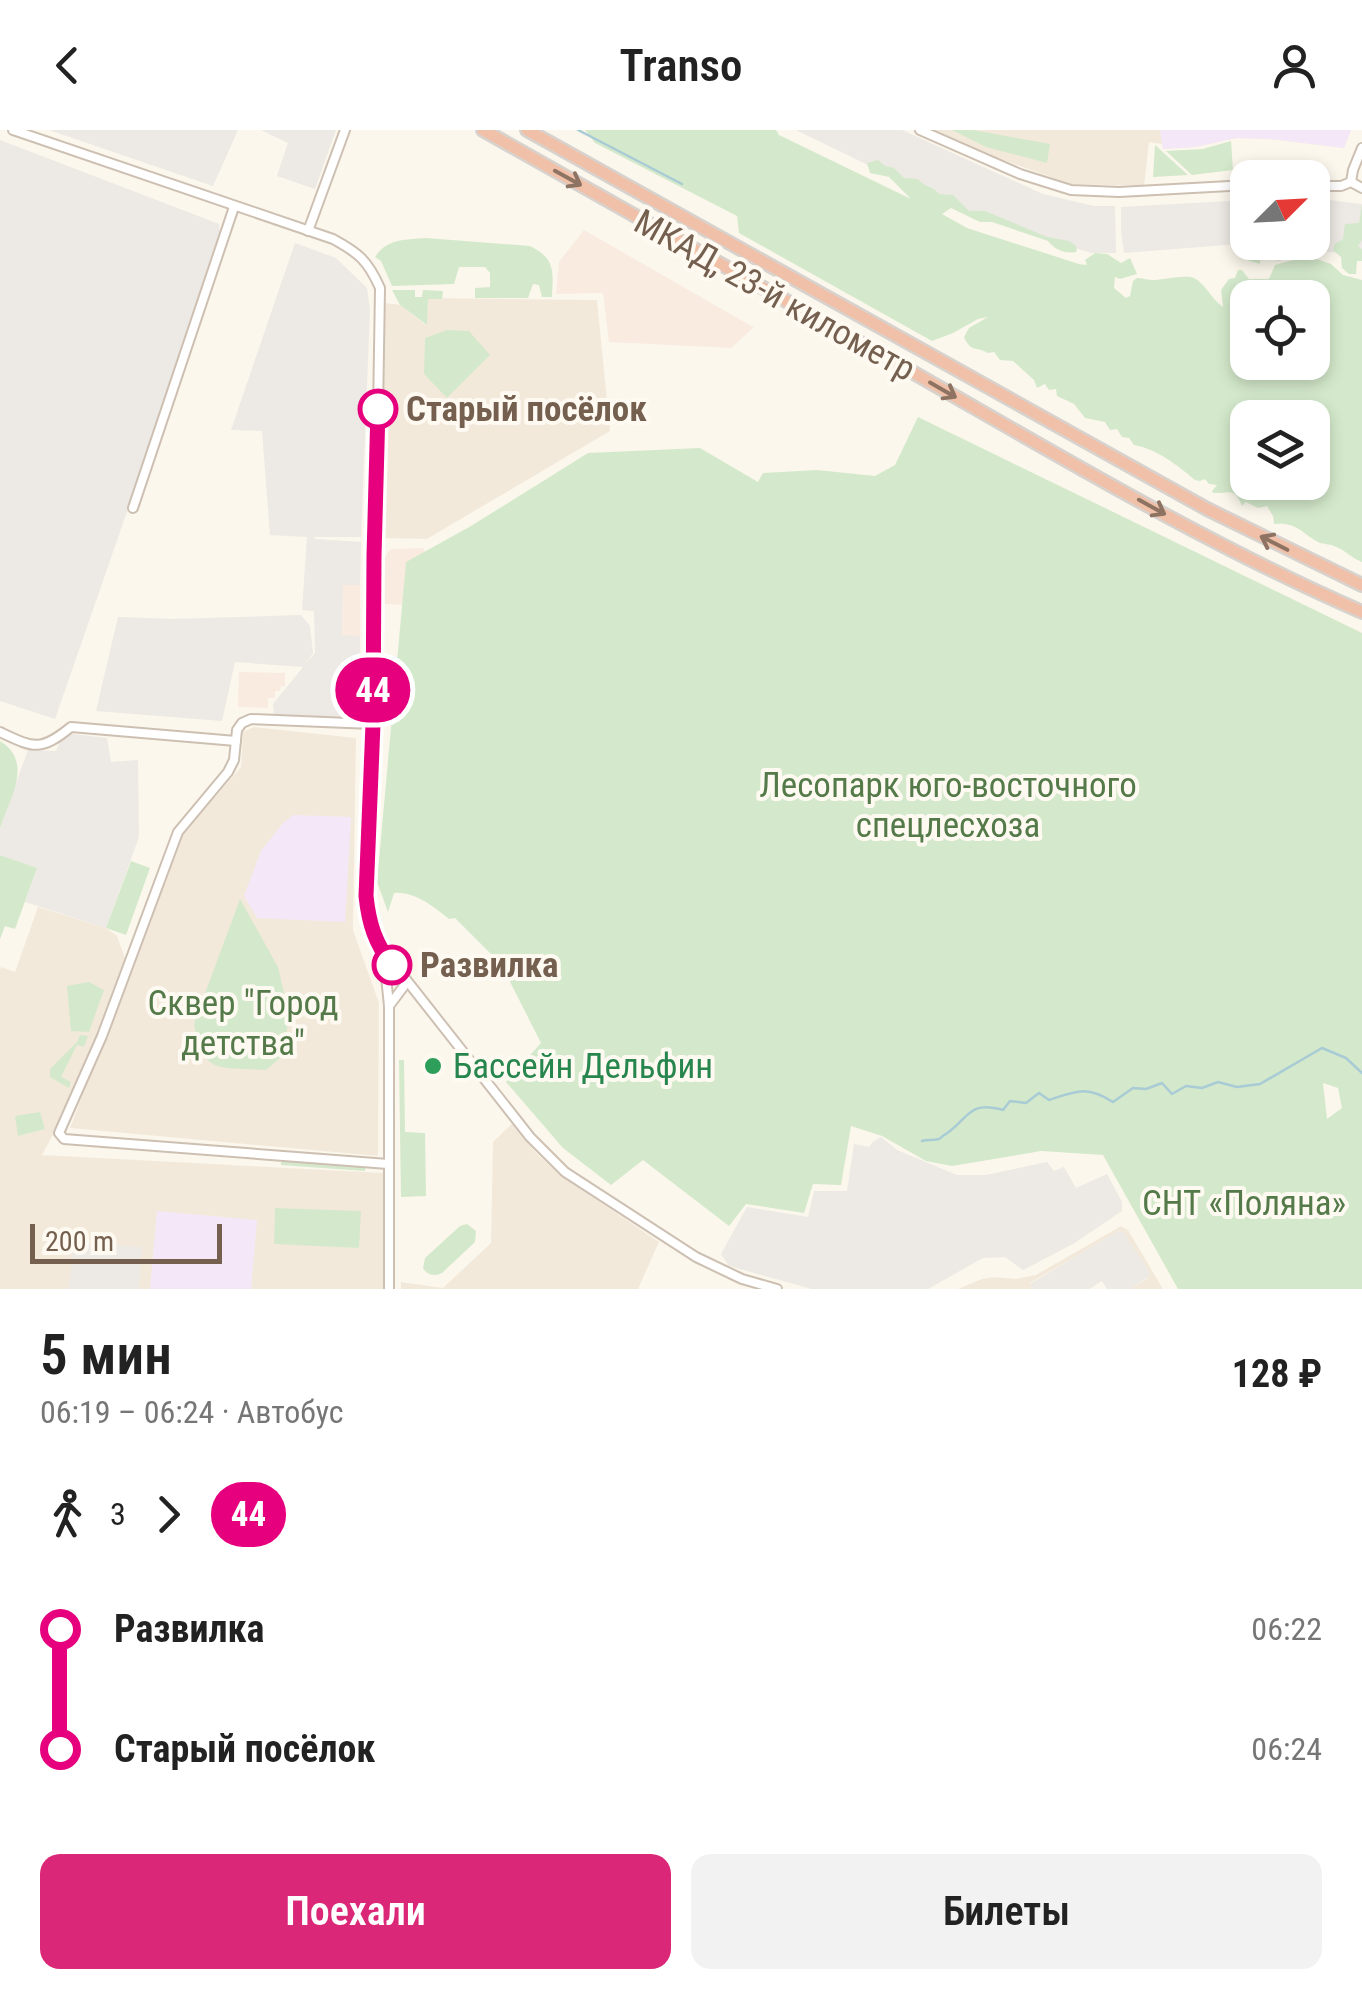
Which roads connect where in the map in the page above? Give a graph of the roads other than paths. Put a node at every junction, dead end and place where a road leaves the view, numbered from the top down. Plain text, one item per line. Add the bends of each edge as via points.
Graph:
1 (12, 130) edge
2 (345, 130) edge
3 (484, 130) edge
4 (527, 130) edge
5 (920, 130) edge
6 (1362, 148) edge
7 (1351, 182) junction
8 (1230, 186) edge
9 (1330, 186) edge
10 (1362, 188) edge
11 (234, 207) junction
12 (308, 231) junction
13 (134, 508) dead end
14 (1362, 585) edge
15 (1362, 612) edge
16 (373, 724) junction
17 (0, 732) edge
18 (236, 741) junction
19 (383, 953) junction
20 (407, 982) junction
21 (389, 1006) junction
22 (388, 1164) junction
23 (390, 1289) edge
24 (777, 1289) edge

1 - 11 street
2 - 12 street
3 -> 15 highway, МКАД, 23-й километр via 1066,460
14 -> 4 highway, МКАД, 23-й километр via 1078,438
5 - 8 street via 1071,190
6 - 7 street
7 - 9 street
7 - 10 street
11 - 12 street
11 - 13 street
12 - 16 street via 356,251 380,288
16 - 18 street via 251,719 237,730
16 - 19 street via 366,896 368,921
17 - 18 street via 30,747 71,728
18 - 22 street via 228,772 178,832 59,1133 64,1139
19 - 20 street
19 - 21 street
20 - 21 street
20 - 24 street via 564,1172 696,1257
21 - 22 street
22 - 23 street

